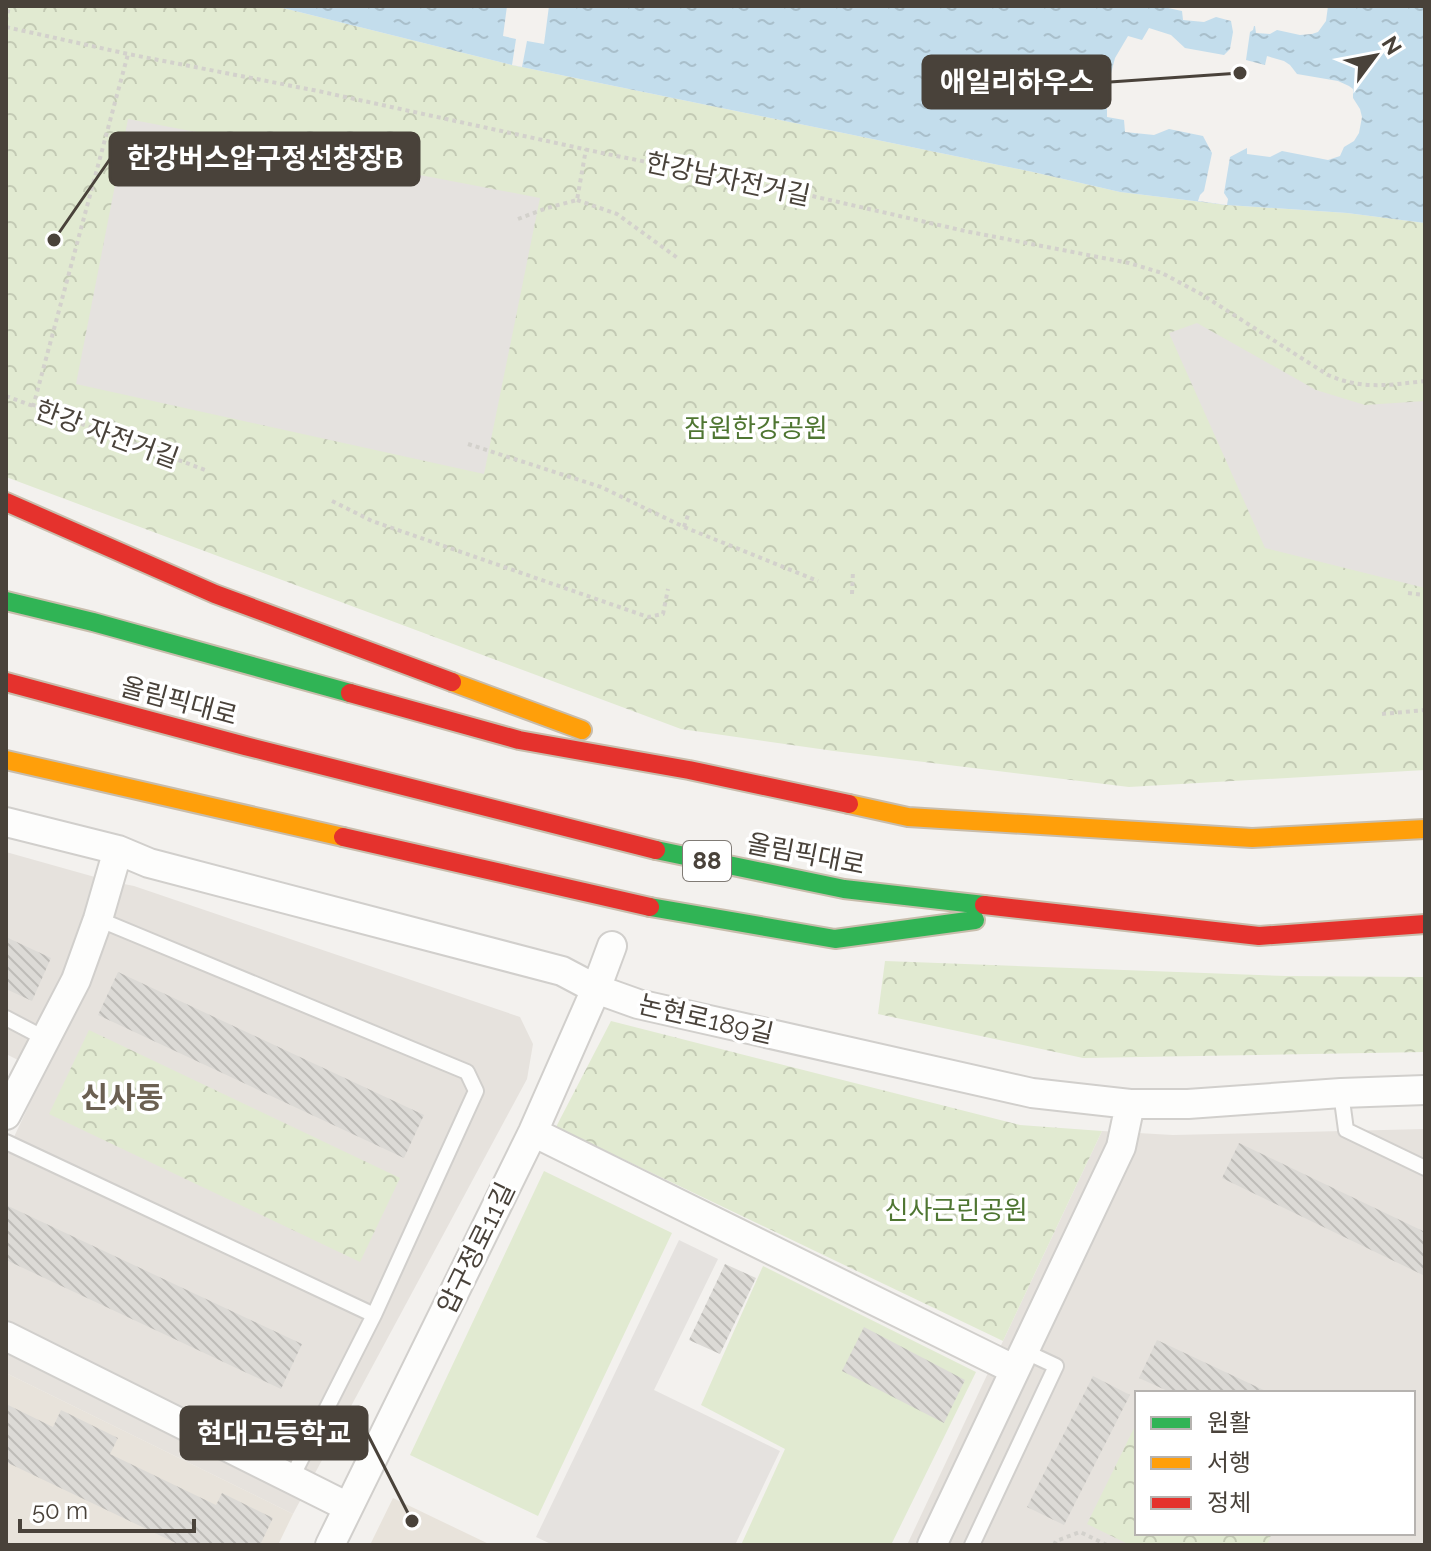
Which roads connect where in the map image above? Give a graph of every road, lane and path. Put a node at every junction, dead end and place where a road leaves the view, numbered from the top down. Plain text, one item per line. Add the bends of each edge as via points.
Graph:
1 (9, 6) edge
2 (6, 21) edge
3 (6, 27) edge
4 (128, 54) junction
5 (586, 149) junction
6 (577, 200) junction
7 (518, 219) dead end
8 (679, 259) dead end
9 (1425, 381) edge
10 (6, 396) edge
11 (33, 407) junction
12 (468, 444) dead end
13 (208, 471) dead end
14 (332, 501) dead end
15 (6, 502) edge
16 (688, 515) dead end
17 (684, 527) junction
18 (853, 571) dead end
19 (818, 581) dead end
20 (668, 589) dead end
21 (45, 590) dead end
22 (1408, 593) dead end
23 (852, 594) dead end
24 (1425, 595) edge
25 (6, 601) edge
26 (93, 622) junction
27 (6, 682) edge
28 (1425, 710) edge
29 (1382, 714) dead end
30 (6, 760) edge
31 (689, 770) junction
32 (6, 822) edge
33 (1425, 829) edge
34 (118, 850) junction
35 (1042, 910) junction
36 (98, 919) junction
37 (1425, 924) edge
38 (612, 946) dead end
39 (596, 989) junction
40 (6, 1018) edge
41 (46, 1039) junction
42 (1425, 1090) edge
43 (1341, 1093) junction
44 (1130, 1104) junction
45 (6, 1115) edge
46 (533, 1132) junction
47 (6, 1142) edge
48 (1425, 1168) edge
49 (374, 1315) junction
50 (6, 1336) edge
51 (1020, 1360) junction
52 (291, 1479) junction
53 (348, 1507) junction
54 (934, 1544) edge
55 (330, 1545) edge
56 (972, 1545) edge
57 (1054, 1545) edge
58 (1107, 1545) edge

1 - 2 path
3 - 4 path, 한강남자전거길
4 - 5 path, 한강남자전거길
4 - 11 path
5 - 6 path
5 - 9 path, 한강남자전거길 via 1138,265 1201,294 1342,381 1372,386
6 - 7 path
6 - 8 path via 617,214
10 - 11 path, 한강 자전거길
11 - 13 path, 한강 자전거길
12 - 17 path via 601,487
14 - 20 path via 372,521 648,617 663,614
15 - 31 highway via 215,594
16 - 17 path
17 - 19 path
18 - 23 path
21 - 26 highway
22 - 24 path
25 - 26 highway, 올림픽대로
26 - 31 highway, 올림픽대로 via 519,740
27 - 35 highway, 올림픽대로 / 88 via 670,854 844,889
28 - 29 path
30 - 35 highway via 665,910 835,939
31 - 33 highway, 올림픽대로 via 908,817 1252,838
32 - 34 street, 논현로189길
34 - 36 street
34 - 39 street, 논현로189길 via 149,863 562,971
35 - 37 highway, 올림픽대로 / 88 via 1259,936
36 - 41 street via 76,980
36 - 49 lane via 467,1072 476,1091
38 - 39 street, 압구정로11길
39 - 44 street, 논현로189길 via 638,1004 1032,1093
39 - 46 street, 압구정로11길
40 - 41 lane
41 - 45 street
42 - 43 street, 논현로189길
43 - 44 street, 논현로189길
43 - 48 lane via 1346,1130
44 - 51 street via 1121,1147
46 - 51 street
46 - 53 street, 압구정로11길
47 - 49 lane
49 - 52 lane
50 - 52 street
51 - 54 street
51 - 56 lane via 1056,1366
52 - 53 street
53 - 55 street, 압구정로11길
57 - 58 path via 1080,1532

